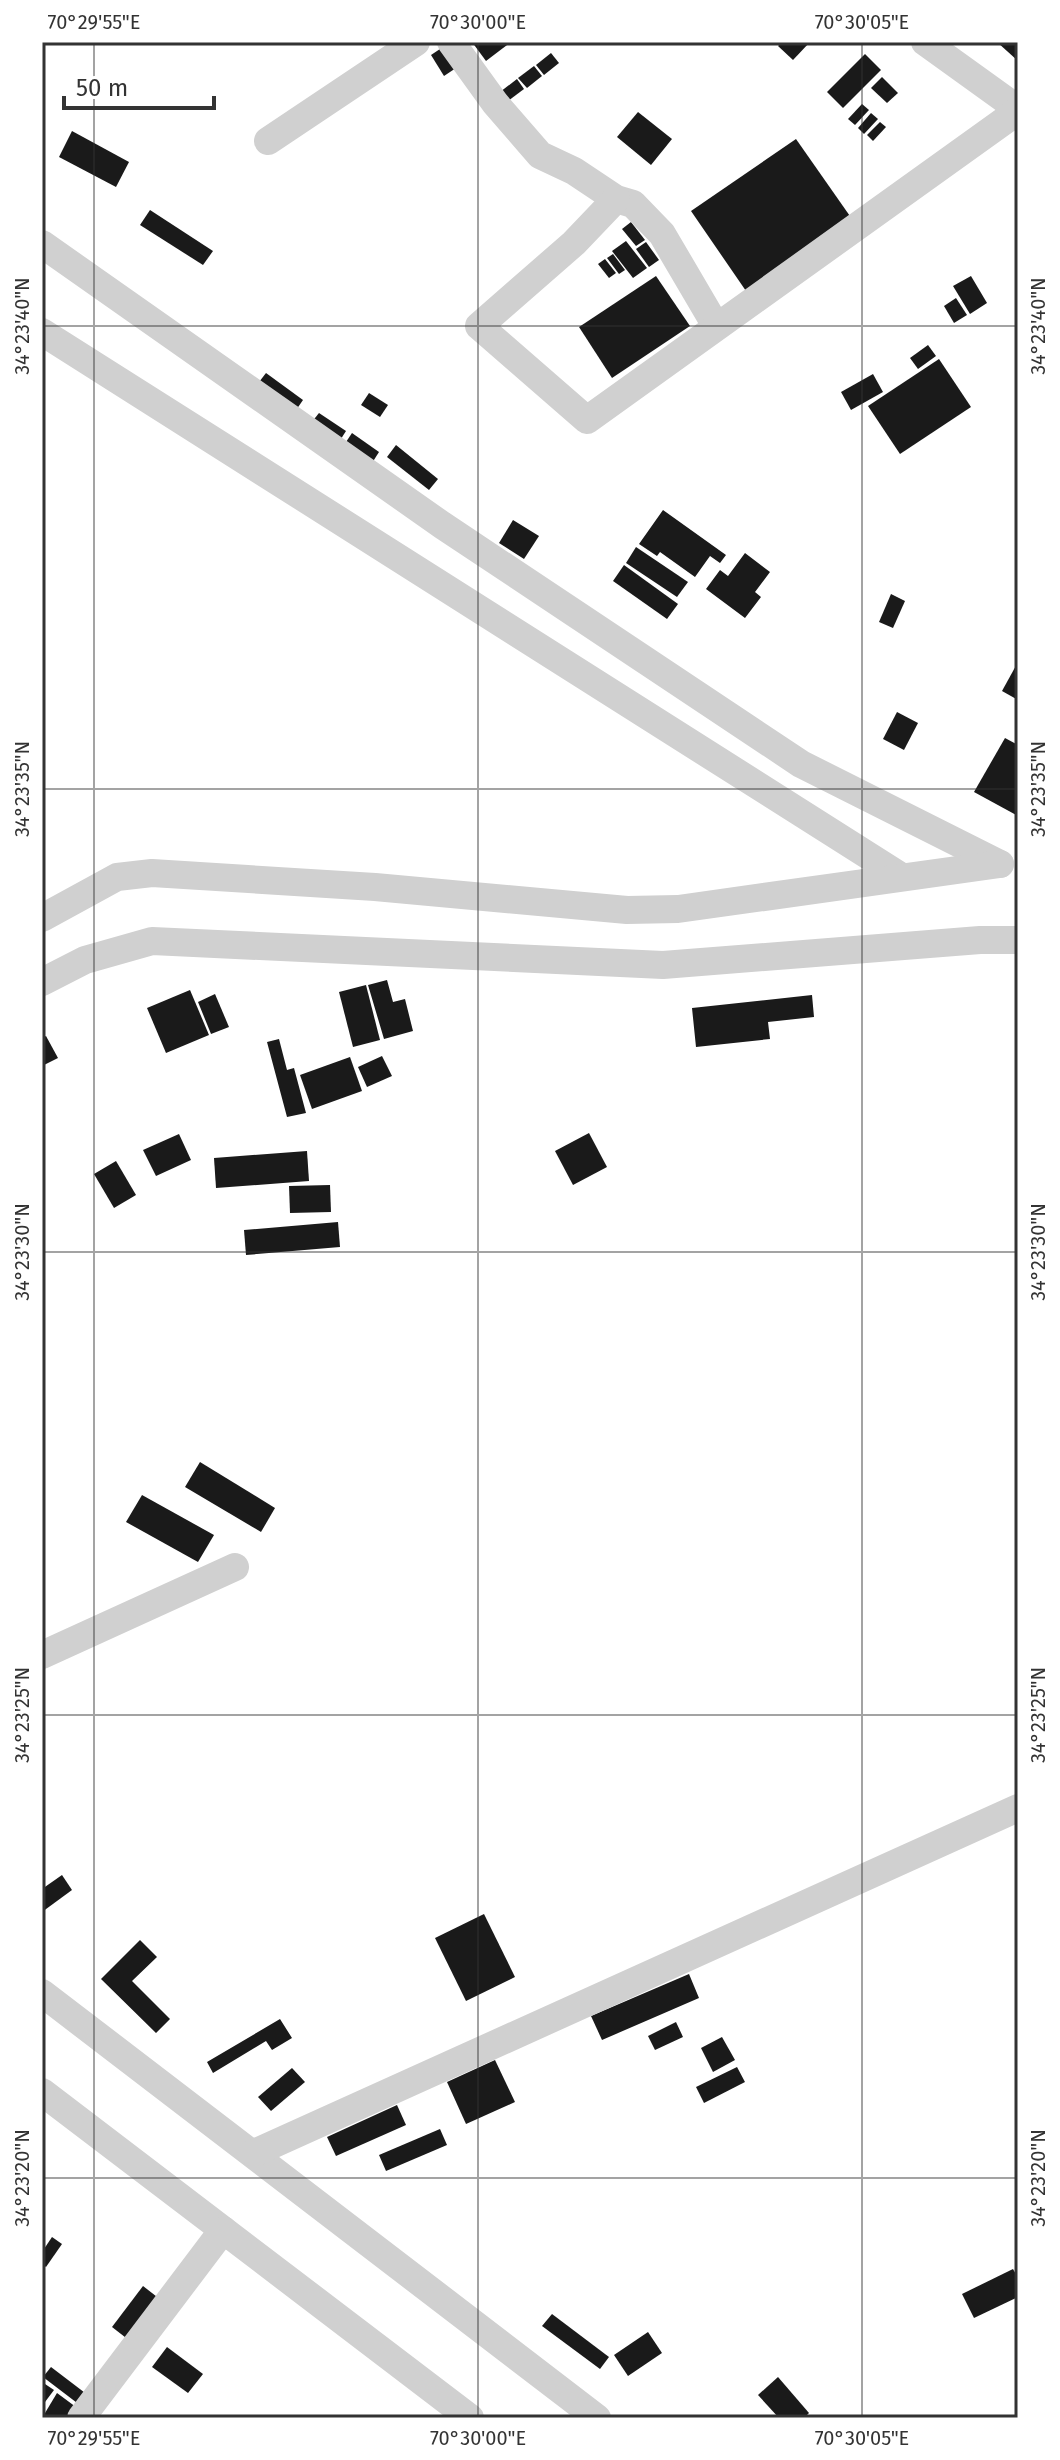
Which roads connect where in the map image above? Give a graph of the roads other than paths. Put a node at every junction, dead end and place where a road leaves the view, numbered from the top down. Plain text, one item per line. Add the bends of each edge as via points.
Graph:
1 (416, 42) edge
2 (451, 42) edge
3 (925, 42) edge
4 (1018, 110) edge
5 (268, 141) dead end
6 (616, 199) junction
7 (42, 244) edge
8 (716, 326) junction
9 (42, 332) edge
10 (902, 877) junction
11 (42, 918) edge
12 (1018, 940) edge
13 (42, 982) edge
14 (235, 1567) dead end
15 (42, 1655) edge
16 (1018, 1808) edge
17 (42, 1993) edge
18 (42, 2092) edge
19 (254, 2153) junction
20 (223, 2230) junction
21 (81, 2418) edge
22 (470, 2418) edge
23 (597, 2418) edge

1 - 5 street
2 - 6 street via 540,155
3 - 4 street
4 - 8 street
6 - 8 street via 633,204 662,234
6 - 8 street via 479,326 587,420
7 - 10 street via 442,525 801,764 1000,864
9 - 10 street
10 - 11 street via 678,909 627,910 152,873 117,877
12 - 13 street via 663,965 152,941 85,960
14 - 15 street
16 - 19 street
17 - 19 street
18 - 20 street
19 - 23 street
20 - 21 street
20 - 22 street

